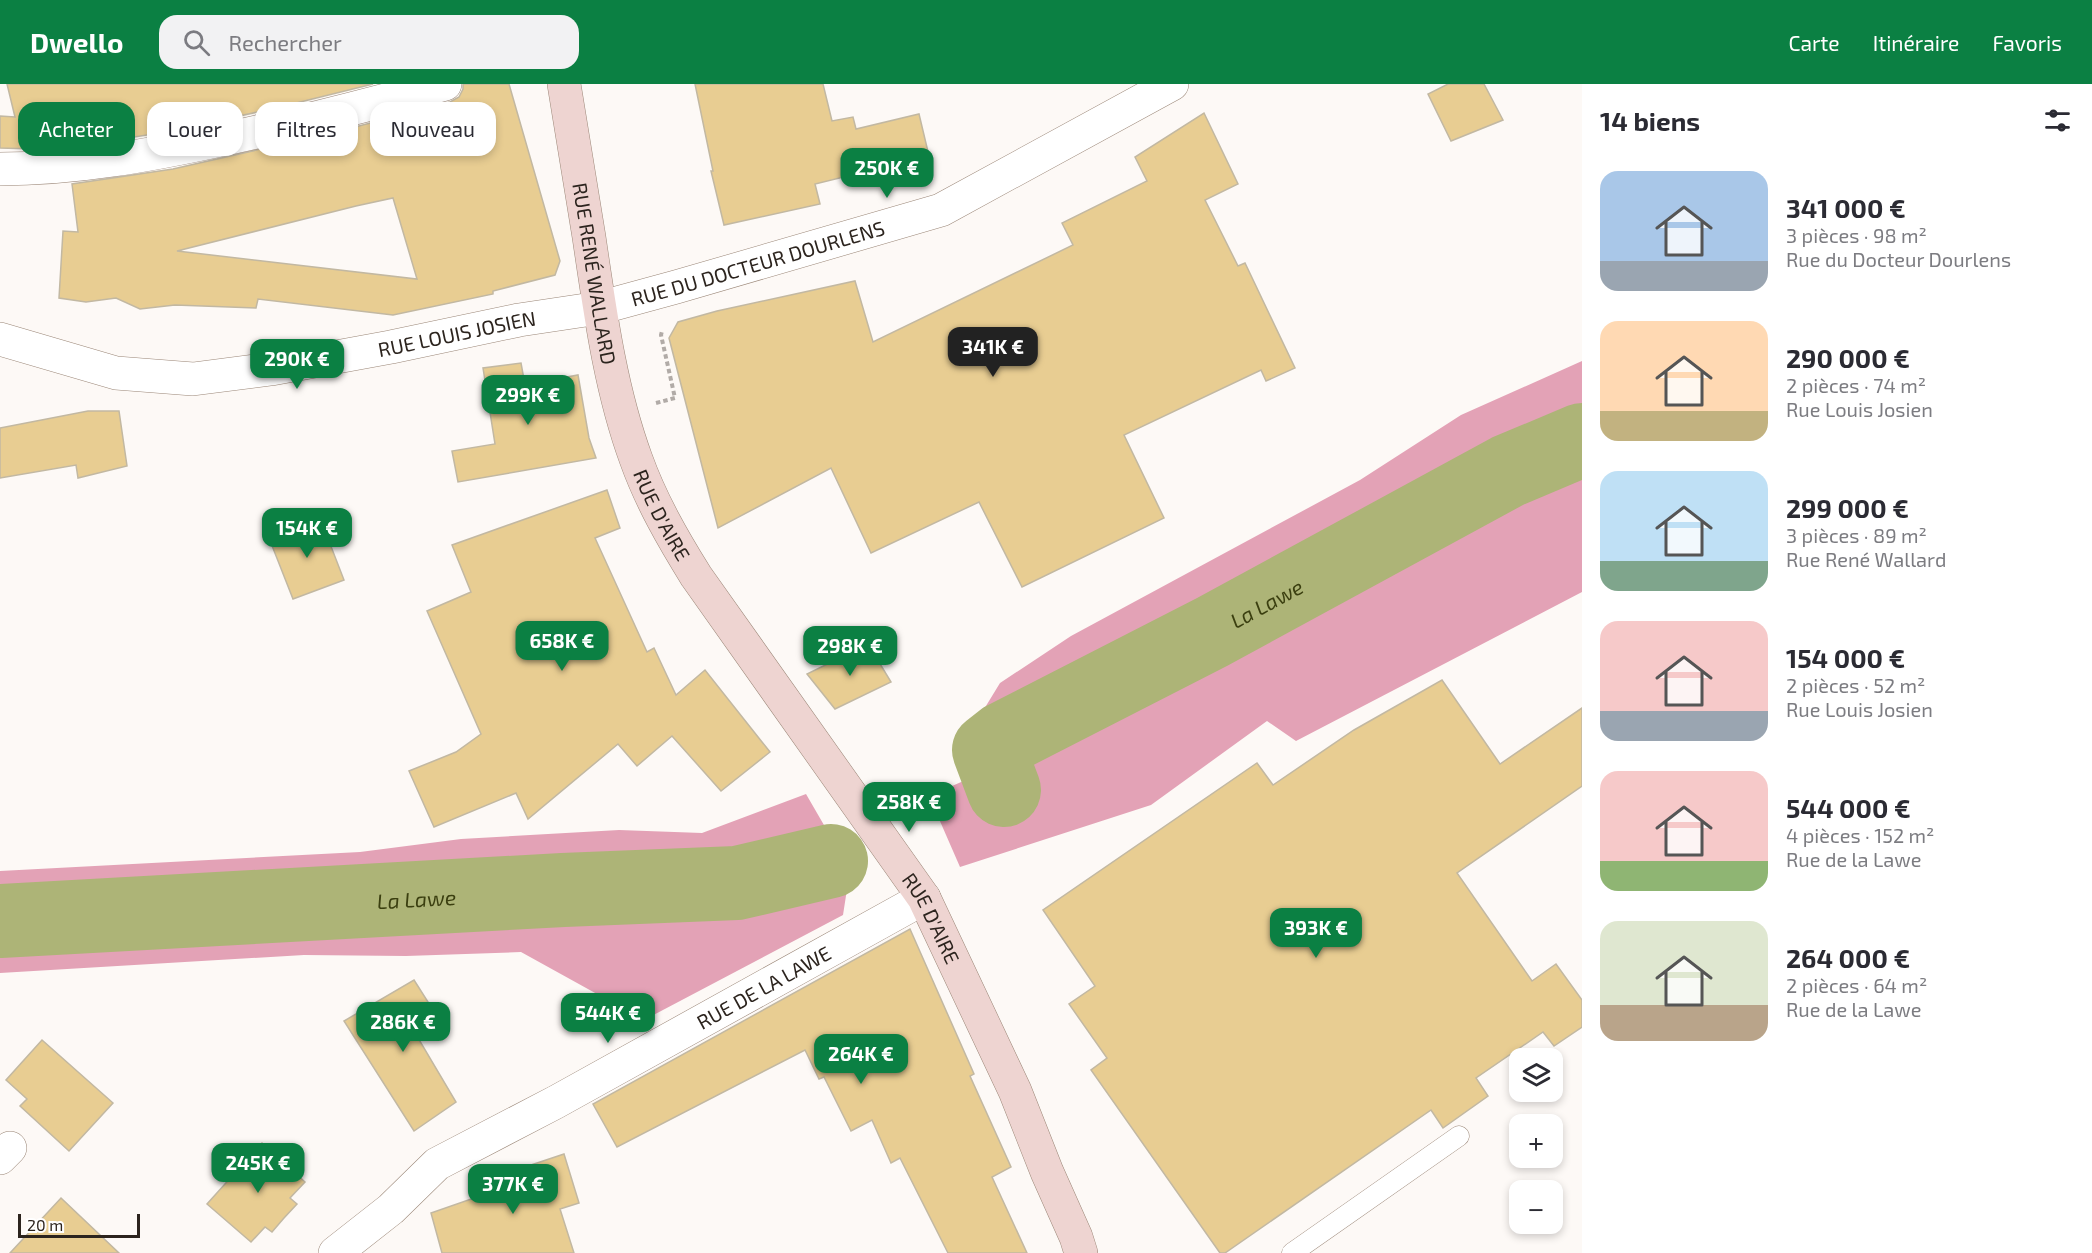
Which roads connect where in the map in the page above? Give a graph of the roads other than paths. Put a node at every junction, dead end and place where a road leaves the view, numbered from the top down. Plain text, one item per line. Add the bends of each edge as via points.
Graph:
1 (445, 84) edge
2 (564, 84) edge
3 (1172, 84) edge
4 (0, 169) edge
5 (599, 308) junction
6 (0, 339) edge
7 (636, 460) joint
8 (924, 898) junction
9 (1459, 1136) dead end
10 (335, 1253) edge
11 (1081, 1253) edge
12 (1292, 1253) edge

1 - 4 street via 326,117 151,155 43,169
2 - 5 main road, RUE RENÉ WALLARD
3 - 5 street, RUE DU DOCTEUR DOURLENS via 941,210
5 - 6 street, RUE LOUIS JOSIEN via 271,369 193,379 116,373
5 - 7 main road, RUE RENÉ WALLARD
7 - 8 main road, RUE D'AIRE via 664,524 696,576
8 - 10 street, RUE DE LA LAWE via 437,1164 391,1209
8 - 11 main road, RUE D'AIRE via 1015,1091
9 - 12 lane

